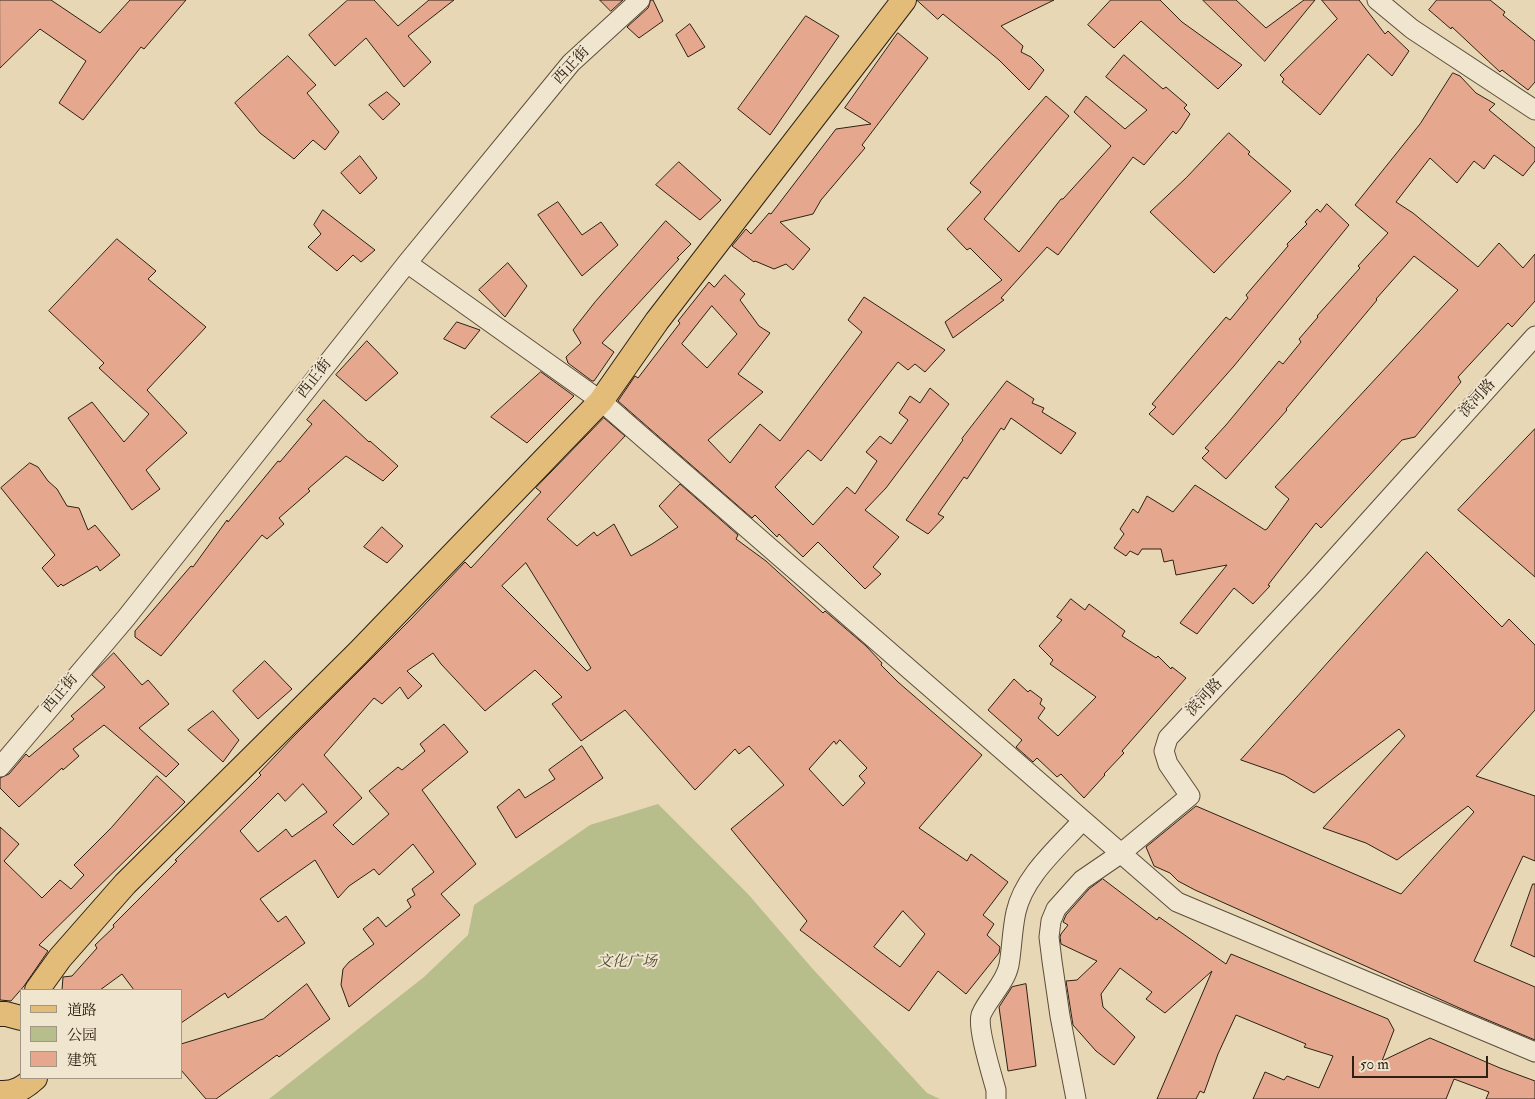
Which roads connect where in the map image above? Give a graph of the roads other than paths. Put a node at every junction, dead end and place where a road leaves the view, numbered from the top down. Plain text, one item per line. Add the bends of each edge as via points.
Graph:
1 (640, 0) edge
2 (904, 0) edge
3 (1378, 0) edge
4 (1535, 110) edge
5 (407, 263) junction
6 (1535, 336) edge
7 (601, 401) junction
8 (0, 766) edge
9 (1082, 821) junction
10 (1120, 854) junction
11 (38, 989) edge
12 (1535, 1052) edge
13 (34, 1079) edge
14 (39, 1079) edge
15 (0, 1093) edge
16 (37, 1099) edge
17 (996, 1099) edge
18 (1076, 1099) edge

1 - 5 street, 西正街 via 572,63
2 - 7 main road via 657,321
3 - 4 street via 1412,29
5 - 7 street
5 - 8 street, 西正街 via 126,618
6 - 10 street, 滨河路 via 1313,583 1168,738 1164,750 1168,764 1190,796
7 - 9 street
7 - 11 main road via 358,653 125,884 60,958
9 - 10 street
9 - 17 street via 1023,890 1016,911 1009,965 981,1016
10 - 12 street via 1176,902
10 - 18 street, 滨河路 via 1082,880 1056,909 1051,921 1052,961
13 - 15 main road via 16,1092
14 - 16 main road

